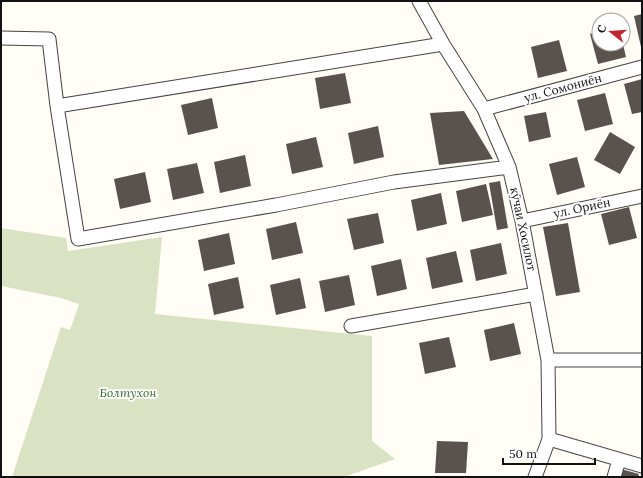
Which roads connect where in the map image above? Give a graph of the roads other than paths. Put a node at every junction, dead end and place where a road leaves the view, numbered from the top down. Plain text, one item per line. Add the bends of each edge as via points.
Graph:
1 (419, 1) edge
2 (1, 38) edge
3 (443, 44) junction
4 (642, 67) edge
5 (57, 106) junction
6 (484, 109) junction
7 (510, 167) junction
8 (642, 196) edge
9 (522, 221) junction
10 (536, 294) junction
11 (351, 326) dead end
12 (548, 360) junction
13 (642, 360) edge
14 (549, 439) junction
15 (619, 460) junction
16 (642, 466) edge
17 (535, 477) edge
18 (614, 477) edge

1 - 3 street, кӯчаи Хосилот
2 - 5 street via 49,39
3 - 5 street
3 - 6 street, кӯчаи Хосилот
4 - 6 street, ул. Сомониён
5 - 7 street via 78,239 394,182
6 - 7 street, кӯчаи Хосилот
7 - 9 street, кӯчаи Хосилот
8 - 9 street, ул. Ориён
9 - 10 street, кӯчаи Хосилот
10 - 11 street
10 - 12 street, кӯчаи Хосилот
12 - 13 street
12 - 14 street, кӯчаи Хосилот
14 - 15 street
14 - 17 street, кӯчаи Хосилот
15 - 16 street
15 - 18 street

